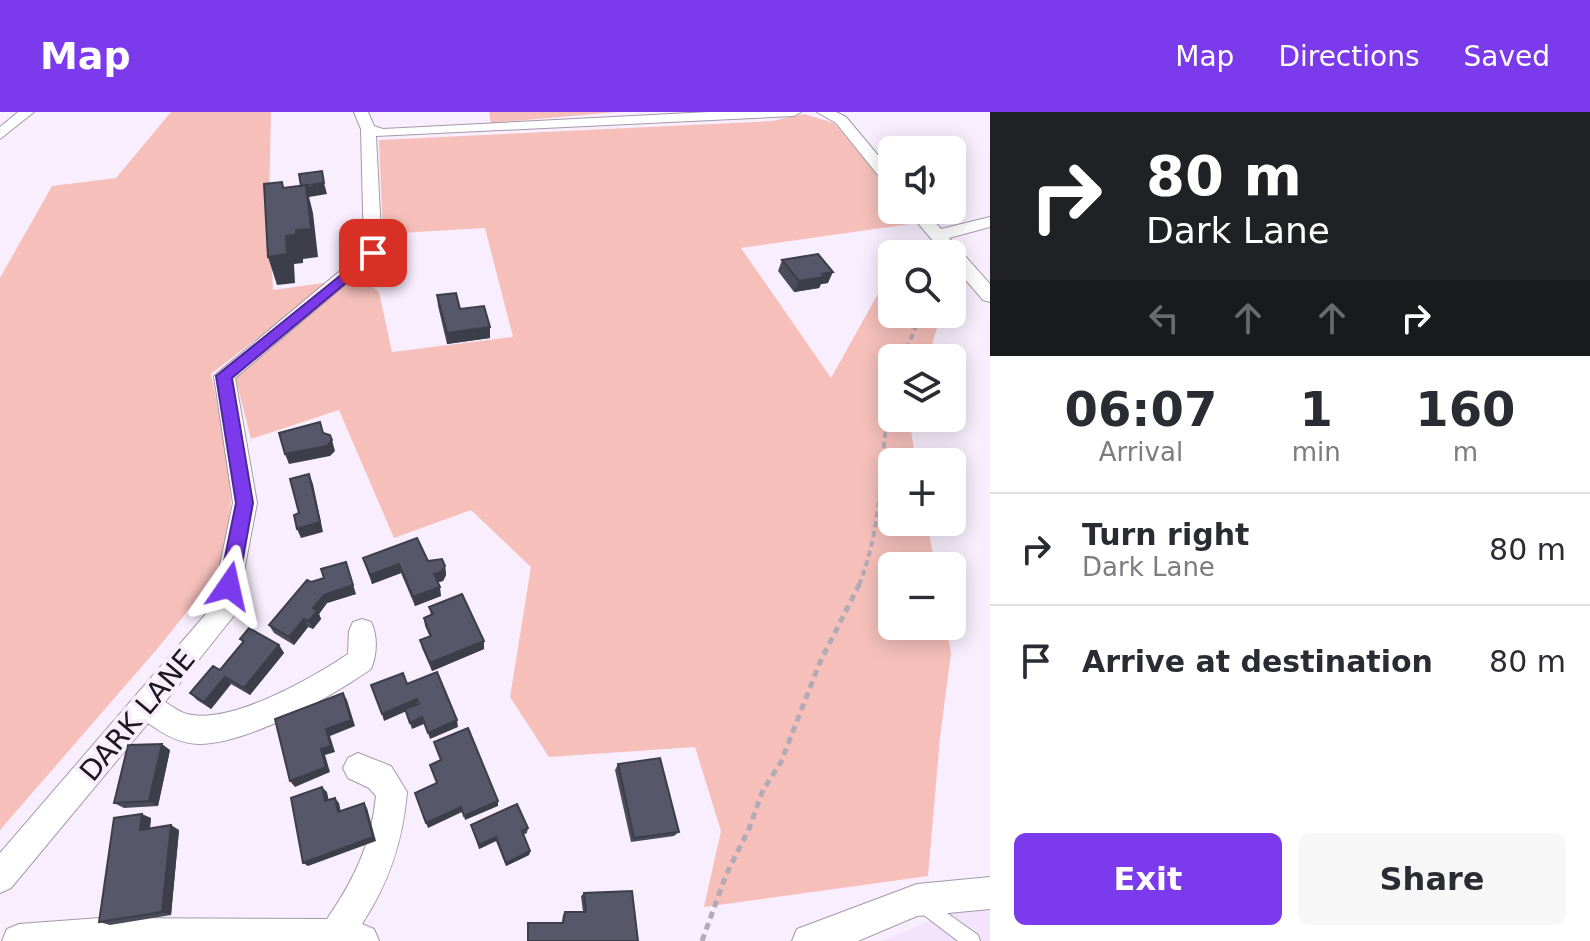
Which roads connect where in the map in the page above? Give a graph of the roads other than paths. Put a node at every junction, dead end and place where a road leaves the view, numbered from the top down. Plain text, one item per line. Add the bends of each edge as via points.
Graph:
1 (27, 112) edge
2 (794, 112) edge
3 (824, 112) edge
4 (365, 120) edge
5 (0, 135) edge
6 (878, 165) edge
7 (990, 222) edge
8 (926, 224) edge
9 (936, 236) junction
10 (990, 296) edge
11 (362, 631) dead end
12 (145, 705) junction
13 (358, 768) dead end
14 (0, 877) edge
15 (990, 893) edge
16 (917, 900) junction
17 (348, 938) edge
18 (19, 941) edge
19 (809, 941) edge
20 (972, 941) edge

1 - 5 street
2 - 4 street via 383,133
3 - 6 street via 841,120
4 - 12 street, DARK LANE via 373,253 224,376 245,503 223,613
7 - 9 street
8 - 9 street
9 - 10 street
11 - 12 street via 361,660 339,677 223,729 185,729
12 - 14 street, DARK LANE
13 - 17 street via 380,777 392,792 389,832
15 - 16 street
16 - 19 street
16 - 20 lane
17 - 18 street via 100,935

